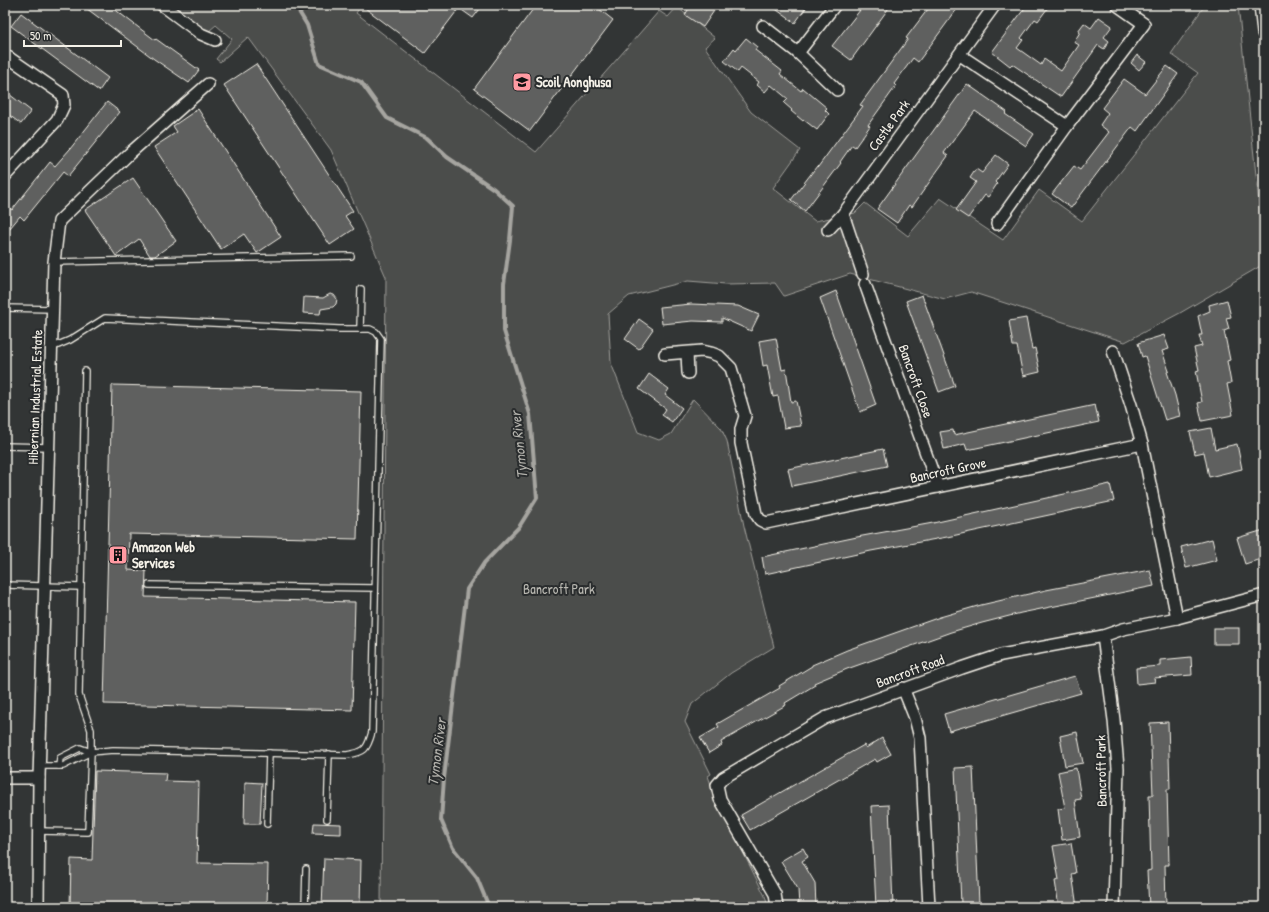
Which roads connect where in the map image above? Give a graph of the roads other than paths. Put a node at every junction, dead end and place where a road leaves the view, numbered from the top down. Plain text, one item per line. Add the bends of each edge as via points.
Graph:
1 (162, 5) edge
2 (836, 5) edge
3 (995, 5) edge
4 (1117, 5) edge
5 (1261, 5) edge
6 (763, 26) dead end
7 (1264, 33) edge
8 (216, 40) dead end
9 (798, 53) junction
10 (5, 55) edge
11 (960, 55) junction
12 (208, 84) dead end
13 (837, 90) dead end
14 (1067, 126) junction
15 (5, 176) edge
16 (843, 214) junction
17 (997, 224) dead end
18 (828, 230) dead end
19 (351, 256) dead end
20 (54, 262) junction
21 (361, 289) dead end
22 (5, 308) edge
23 (52, 309) junction
24 (360, 329) junction
25 (51, 348) junction
26 (1113, 351) dead end
27 (687, 353) junction
28 (665, 354) dead end
29 (85, 370) dead end
30 (688, 373) dead end
31 (1142, 444) junction
32 (5, 446) edge
33 (48, 447) junction
34 (938, 487) junction
35 (5, 585) edge
36 (44, 585) junction
37 (149, 585) dead end
38 (81, 587) junction
39 (375, 588) junction
40 (1264, 594) edge
41 (1177, 618) junction
42 (1103, 636) junction
43 (903, 688) junction
44 (91, 752) junction
45 (269, 753) junction
46 (328, 754) junction
47 (39, 766) junction
48 (59, 766) junction
49 (5, 778) edge
50 (39, 778) junction
51 (327, 819) dead end
52 (267, 824) dead end
53 (39, 831) junction
54 (306, 868) dead end
55 (38, 907) edge
56 (305, 907) edge
57 (777, 907) edge
58 (929, 907) edge
59 (1114, 907) edge

1 - 8 street via 201,34
2 - 9 street
3 - 11 street, Castle Park
4 - 14 street via 1144,24
5 - 7 street
6 - 9 street
9 - 13 street
10 - 15 street via 63,94 64,105 57,120
11 - 14 street
11 - 16 street, Castle Park
12 - 20 street, Hibernian Industrial Estate via 130,153 59,221
14 - 17 street
16 - 18 street, Castle Park
16 - 34 street, Bancroft Close
19 - 20 lane
20 - 23 street, Hibernian Industrial Estate
21 - 24 lane
22 - 23 lane
23 - 25 street, Hibernian Industrial Estate
24 - 25 lane via 105,318 70,340
24 - 39 lane via 370,329 381,339
25 - 33 street, Hibernian Industrial Estate
26 - 31 street
27 - 28 street
27 - 30 street
27 - 34 street, Bancroft Grove via 711,353 719,356 731,368 745,416 741,429 741,443 756,514 760,520 766,523
29 - 38 lane
31 - 34 street, Bancroft Grove
31 - 41 street
32 - 33 lane
33 - 36 street, Hibernian Industrial Estate
35 - 36 lane
36 - 38 lane
36 - 47 street, Hibernian Industrial Estate
37 - 39 lane
38 - 44 lane via 78,695 91,730
39 - 46 lane via 372,732 368,745 361,752 347,755
40 - 41 street, Bancroft Road
41 - 42 street, Bancroft Road via 1123,629
42 - 43 street, Bancroft Road via 1001,655
42 - 59 street, Bancroft Park via 1118,768
43 - 57 street, Bancroft Road via 825,718 723,778 717,785 720,799 774,894
43 - 58 street via 920,738
44 - 45 lane via 113,750
44 - 48 lane
44 - 48 lane via 80,748 60,758
44 - 53 lane via 88,832
45 - 46 lane
45 - 52 lane
46 - 51 lane
47 - 48 lane
47 - 50 street, Hibernian Industrial Estate
49 - 50 street
50 - 53 street, Hibernian Industrial Estate
53 - 55 street, Hibernian Industrial Estate
54 - 56 lane

